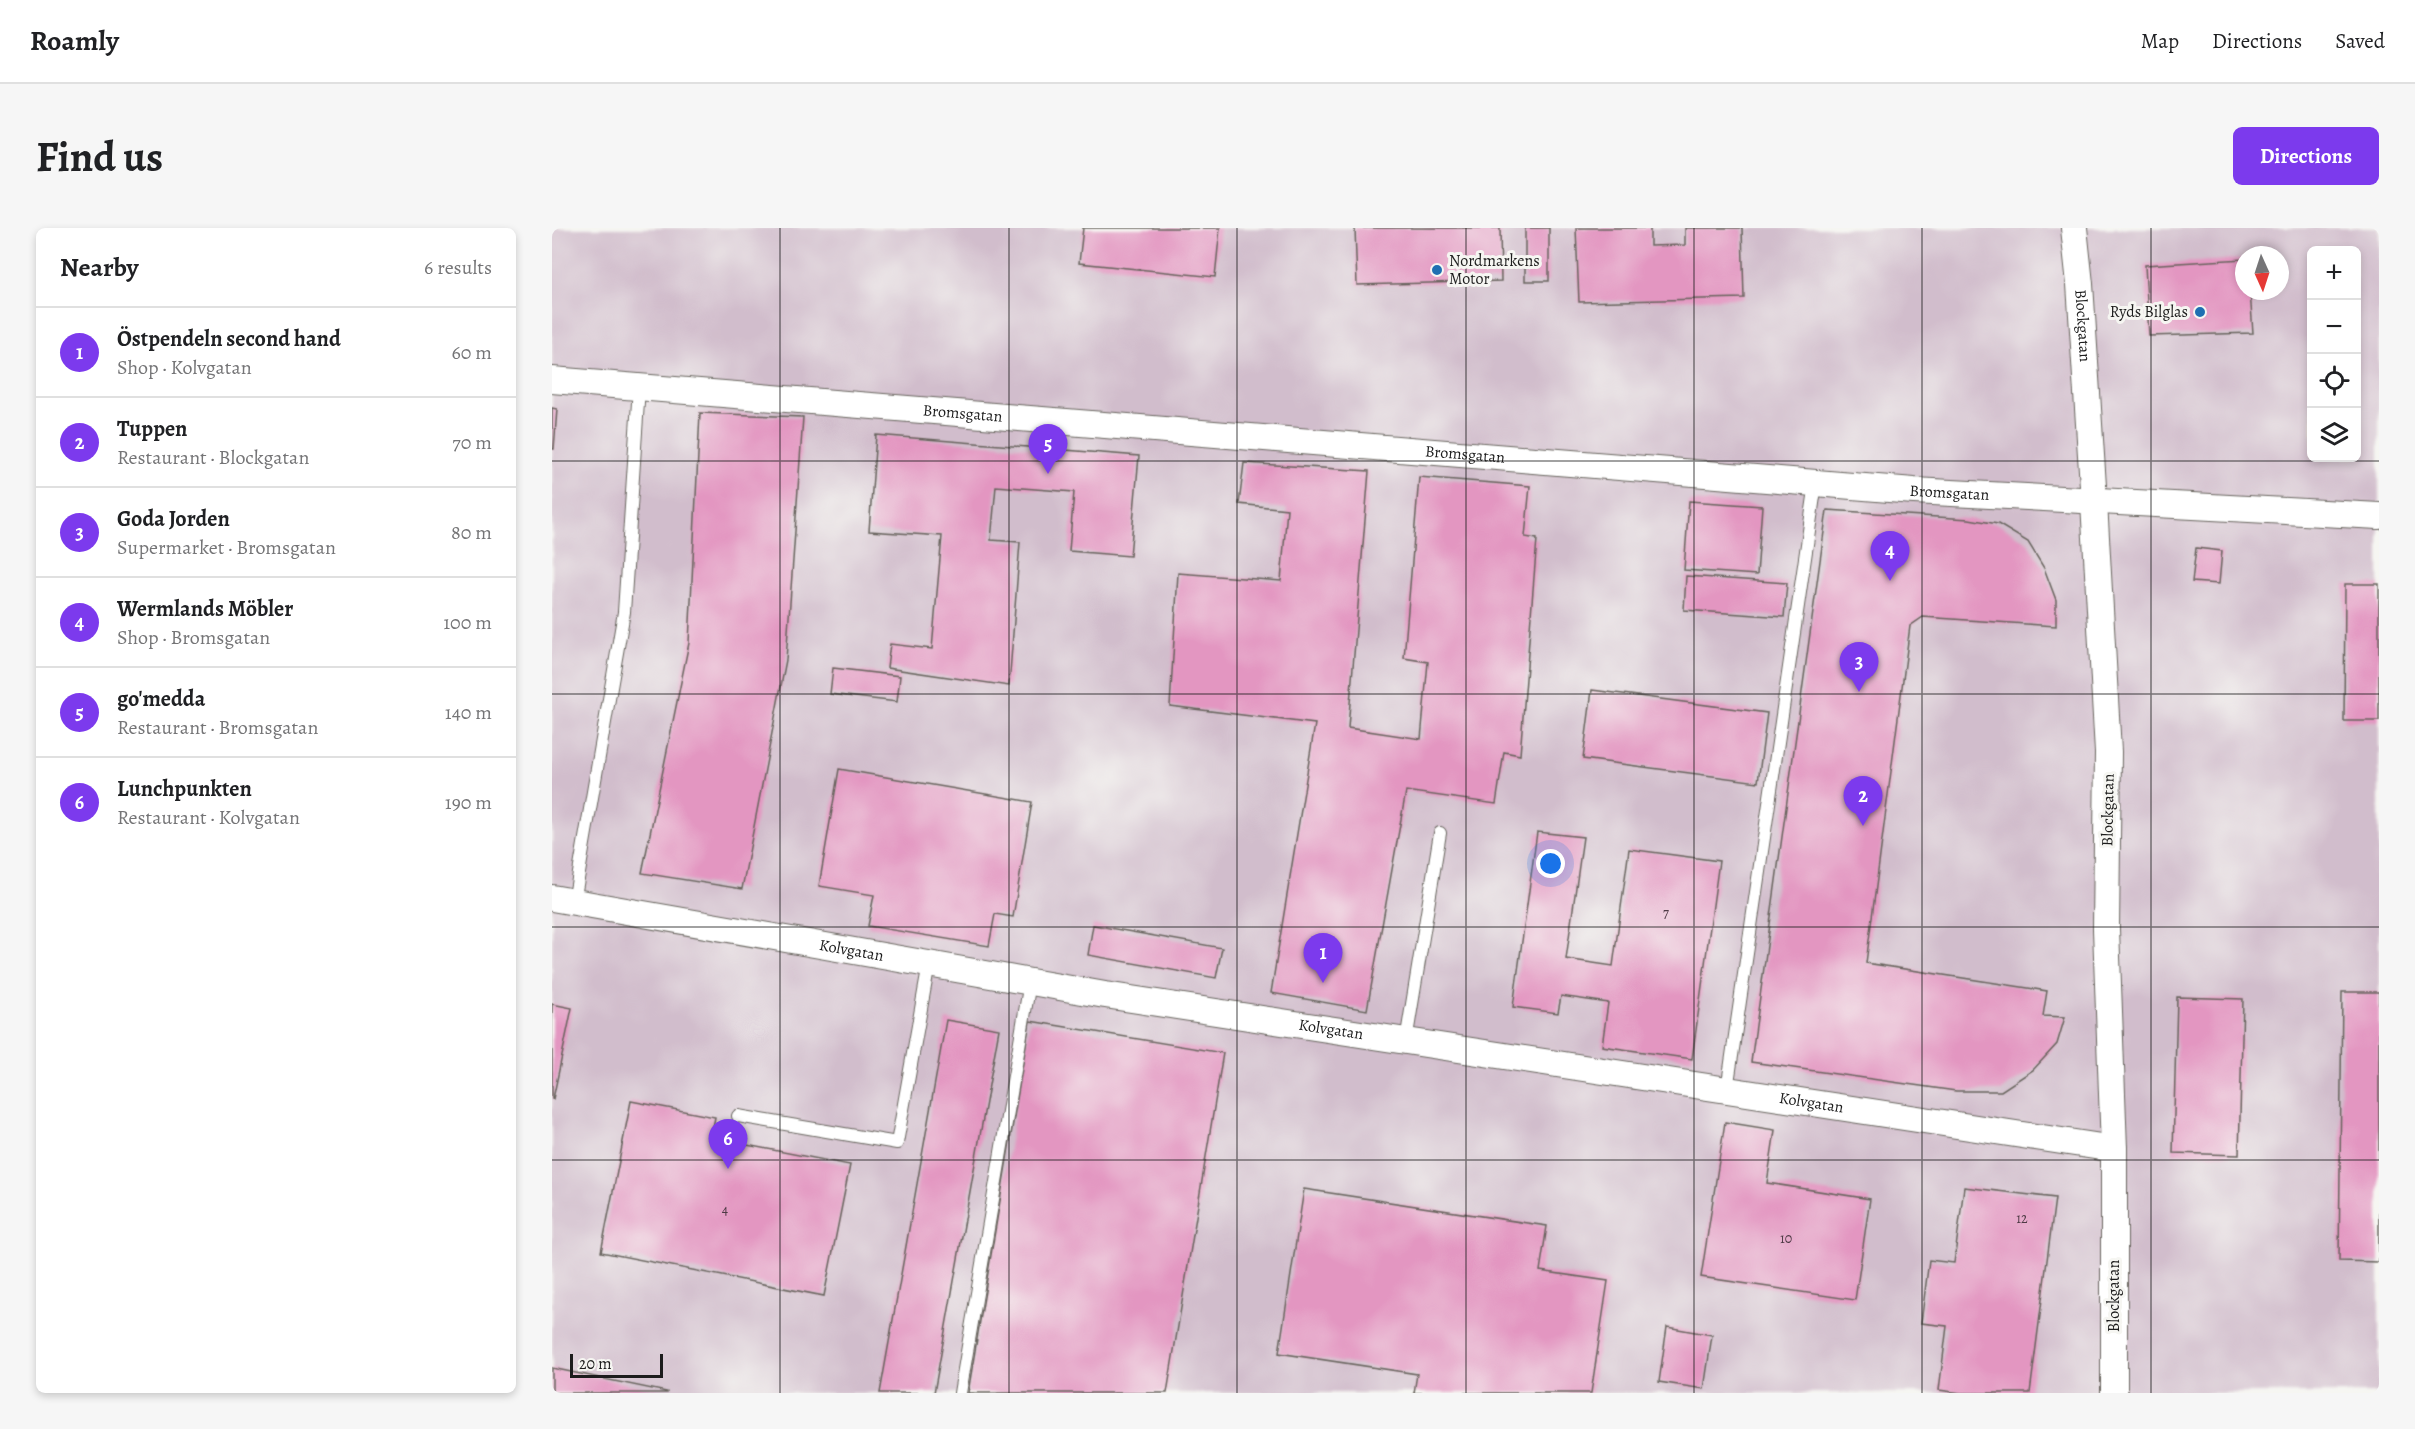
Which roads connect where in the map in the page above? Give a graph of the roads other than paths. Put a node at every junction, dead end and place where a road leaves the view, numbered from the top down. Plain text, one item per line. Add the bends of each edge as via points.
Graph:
1 (2074, 228) edge
2 (552, 380) edge
3 (639, 387) junction
4 (1816, 483) junction
5 (2094, 502) junction
6 (2379, 516) edge
7 (1440, 833) dead end
8 (563, 900) edge
9 (928, 964) junction
10 (1030, 982) junction
11 (1406, 1041) junction
12 (1727, 1090) junction
13 (738, 1116) dead end
14 (2114, 1149) junction
15 (960, 1393) edge
16 (2114, 1393) edge

1 - 5 street, Blockgatan
2 - 3 street, Bromsgatan
3 - 4 street, Bromsgatan
3 - 8 lane via 624,612
4 - 5 street, Bromsgatan
4 - 12 lane
5 - 6 street, Bromsgatan
5 - 14 street, Blockgatan via 2108,752 2106,929
7 - 11 lane
8 - 9 street, Kolvgatan
9 - 10 street, Kolvgatan
9 - 13 lane via 897,1143
10 - 11 street, Kolvgatan
10 - 15 lane
11 - 12 street, Kolvgatan
12 - 14 street, Kolvgatan
14 - 16 street, Blockgatan

